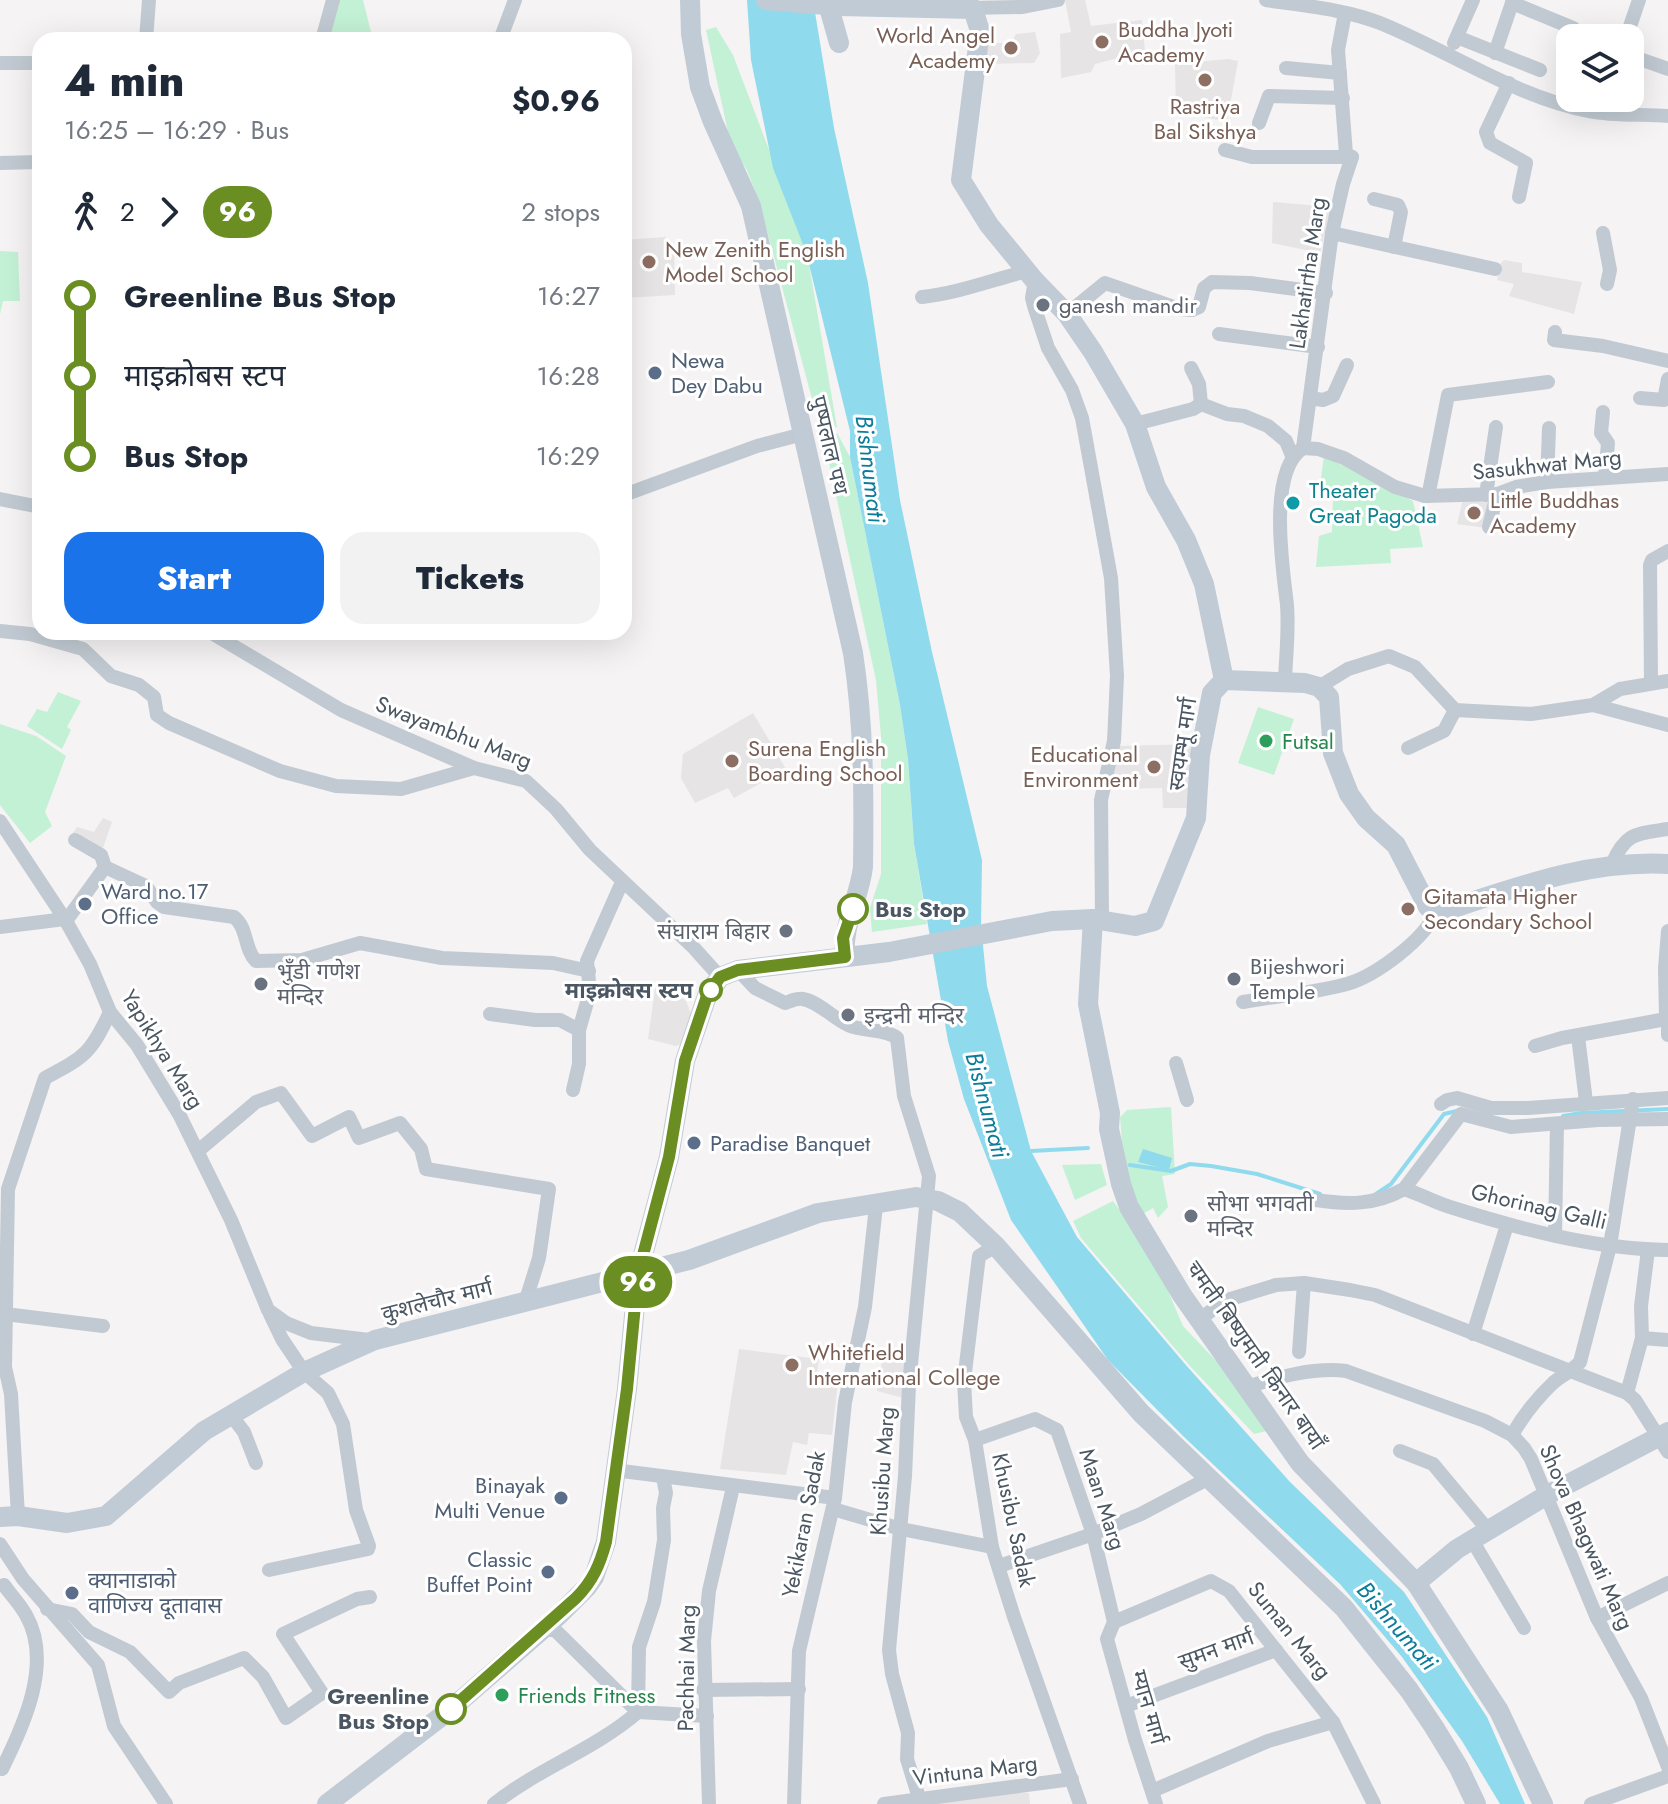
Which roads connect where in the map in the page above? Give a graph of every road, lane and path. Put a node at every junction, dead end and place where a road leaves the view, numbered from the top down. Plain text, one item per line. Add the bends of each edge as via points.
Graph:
1 (149, 0) edge
2 (333, 0) edge
3 (515, 0) edge
4 (690, 0) edge
5 (766, 0) edge
6 (1058, 0) edge
7 (1266, 0) edge
8 (1473, 0) edge
9 (1639, 0) edge
10 (1513, 1) edge
11 (1287, 2) edge
12 (834, 3) edge
13 (863, 3) edge
14 (1326, 4) edge
15 (964, 5) edge
16 (1345, 13) junction
17 (1564, 24) edge
18 (1631, 24) edge
19 (147, 32) edge
20 (324, 32) edge
21 (503, 32) edge
22 (1457, 37) junction
23 (839, 43) dead end
24 (1495, 53) junction
25 (1448, 54) junction
26 (1644, 60) edge
27 (0, 63) edge
28 (32, 63) edge
29 (1286, 68) dead end
30 (1668, 69) edge
31 (1540, 70) dead end
32 (1340, 73) junction
33 (1509, 83) junction
34 (1343, 98) junction
35 (1608, 113) joint
36 (1668, 116) edge
37 (1259, 123) dead end
38 (1225, 150) dead end
39 (1352, 157) junction
40 (32, 162) edge
41 (0, 163) edge
42 (1519, 197) dead end
43 (1374, 199) dead end
44 (1332, 233) junction
45 (1603, 233) dead end
46 (1394, 247) junction
47 (1495, 269) dead end
48 (1031, 276) junction
49 (1607, 284) dead end
50 (1326, 293) junction
51 (922, 297) dead end
52 (1067, 314) junction
53 (1555, 332) dead end
54 (1219, 334) dead end
55 (1318, 347) junction
56 (1668, 361) edge
57 (1347, 365) dead end
58 (1191, 368) dead end
59 (1668, 379) edge
60 (1548, 382) dead end
61 (1310, 398) junction
62 (1640, 398) dead end
63 (1201, 404) junction
64 (1603, 412) dead end
65 (1135, 424) junction
66 (1496, 427) dead end
67 (1549, 428) dead end
68 (803, 434) junction
69 (1298, 453) junction
70 (1668, 474) edge
71 (1605, 478) junction
72 (1547, 482) junction
73 (632, 492) edge
74 (1492, 494) junction
75 (1425, 496) junction
76 (0, 499) edge
77 (32, 505) edge
78 (1489, 527) dead end
79 (1668, 551) edge
80 (0, 631) edge
81 (32, 635) edge
82 (51, 640) edge
83 (223, 640) edge
84 (1224, 680) junction
85 (1668, 681) edge
86 (1275, 682) junction
87 (1651, 683) junction
88 (1319, 687) junction
89 (1593, 705) junction
90 (1455, 710) junction
91 (1668, 725) edge
92 (1408, 748) dead end
93 (474, 768) junction
94 (0, 821) edge
95 (1668, 829) edge
96 (75, 840) dead end
97 (1612, 864) junction
98 (1668, 864) edge
99 (105, 867) junction
100 (622, 882) junction
101 (1436, 911) junction
102 (1098, 919) junction
103 (65, 920) junction
104 (0, 927) edge
105 (1668, 931) edge
106 (845, 957) junction
107 (589, 971) junction
108 (729, 973) junction
109 (1243, 1002) dead end
110 (110, 1012) junction
111 (490, 1014) dead end
112 (1667, 1019) edge
113 (579, 1030) junction
114 (1668, 1035) edge
115 (1578, 1036) junction
116 (1535, 1046) dead end
117 (1176, 1063) dead end
118 (573, 1090) dead end
119 (1668, 1098) edge
120 (1633, 1099) junction
121 (1187, 1100) dead end
122 (1586, 1102) junction
123 (1441, 1104) dead end
124 (1668, 1119) edge
125 (1630, 1122) junction
126 (1557, 1124) junction
127 (198, 1151) junction
128 (1404, 1189) junction
129 (926, 1198) junction
130 (1316, 1200) dead end
131 (876, 1206) junction
132 (3, 1222) edge
133 (1507, 1225) junction
134 (1555, 1235) junction
135 (996, 1246) junction
136 (1610, 1246) junction
137 (1648, 1250) junction
138 (1668, 1250) edge
139 (638, 1274) junction
140 (1304, 1283) junction
141 (2, 1287) edge
142 (525, 1303) junction
143 (268, 1310) junction
144 (5, 1314) junction
145 (1199, 1320) junction
146 (103, 1326) dead end
147 (1473, 1334) junction
148 (1642, 1338) junction
149 (375, 1340) junction
150 (1668, 1340) edge
151 (1299, 1352) dead end
152 (1572, 1371) junction
153 (304, 1372) junction
154 (1255, 1384) junction
155 (1627, 1393) junction
156 (231, 1415) junction
157 (1512, 1435) junction
158 (975, 1440) junction
159 (1665, 1440) edge
160 (1400, 1451) dead end
161 (256, 1463) dead end
162 (614, 1470) junction
163 (663, 1477) junction
164 (1209, 1478) junction
165 (733, 1487) junction
166 (1547, 1495) junction
167 (834, 1504) junction
168 (9, 1516) edge
169 (901, 1529) junction
170 (1093, 1534) junction
171 (1480, 1535) junction
172 (0, 1544) edge
173 (992, 1547) junction
174 (999, 1566) junction
175 (269, 1570) dead end
176 (17, 1571) junction
177 (1416, 1583) junction
178 (1668, 1583) edge
179 (2, 1586) edge
180 (370, 1597) dead end
181 (47, 1609) junction
182 (1597, 1618) junction
183 (1114, 1622) junction
184 (1524, 1628) dead end
185 (541, 1630) junction
186 (1276, 1650) junction
187 (799, 1689) junction
188 (703, 1690) junction
189 (1126, 1706) junction
190 (638, 1712) junction
191 (707, 1716) junction
192 (1333, 1722) junction
193 (1668, 1767) edge
194 (2, 1769) edge
195 (1668, 1776) edge
196 (1072, 1779) junction
197 (1154, 1798) edge
198 (920, 1801) junction
199 (893, 1803) edge
200 (166, 1804) edge
201 (327, 1804) edge
202 (494, 1804) edge
203 (709, 1804) edge
204 (794, 1804) edge
205 (1080, 1804) edge
206 (1374, 1804) edge
207 (1476, 1804) edge
208 (1543, 1804) edge
209 (1591, 1804) edge

1 - 19 street
2 - 20 street
3 - 21 street
4 - 68 main road, पुष्पलाल पथ via 700,87 751,206
5 - 12 main road, bridge
6 - 15 street via 1023,7
7 - 11 street
8 - 22 street
9 - 18 street
10 - 17 street
10 - 24 street
11 - 14 street
12 - 13 main road
12 - 23 main road via 830,11
13 - 15 main road
14 - 16 street
15 - 48 main road via 980,31 961,180
16 - 25 street
16 - 32 street, Lakhatirtha Marg
22 - 24 street
22 - 25 street
24 - 31 street
25 - 33 street
26 - 30 street
27 - 28 street
29 - 32 street
32 - 34 street, Lakhatirtha Marg
33 - 35 street via 1564,105
33 - 42 street via 1486,132 1490,143 1526,163
34 - 37 street via 1269,96
34 - 39 street, Lakhatirtha Marg via 1346,154
35 - 36 street
38 - 39 street via 1252,157
39 - 44 street, Lakhatirtha Marg
40 - 41 street
43 - 46 street via 1398,205 1401,212
44 - 46 street
44 - 50 street, Lakhatirtha Marg
45 - 49 street via 1610,270
46 - 47 street
48 - 51 street
48 - 52 main road
48 - 102 street via 1032,302 1048,348 1082,418 1111,578 1117,676 1114,741 1101,800
50 - 52 street via 1212,282 1192,310 1105,283
50 - 55 street, Lakhatirtha Marg
52 - 65 main road
53 - 56 street via 1554,340
54 - 55 street
55 - 61 street, Lakhatirtha Marg
57 - 61 street via 1333,396
58 - 63 street
59 - 62 street via 1664,400
60 - 75 street via 1448,395
61 - 69 street, Lakhatirtha Marg
63 - 65 street
63 - 69 street via 1268,426
64 - 71 street via 1601,433 1608,443
65 - 84 main road via 1156,487 1204,584
66 - 74 street
67 - 72 street
68 - 73 street
68 - 106 main road, पुष्पलाल पथ via 853,653 862,723 863,867 843,938
69 - 75 street, Sasukhwat Marg via 1318,449
69 - 86 street, Lakhatirtha Marg via 1283,485 1287,634 1285,680
70 - 71 street, Sasukhwat Marg
71 - 72 street, Sasukhwat Marg
72 - 74 street, Sasukhwat Marg
74 - 75 street, Sasukhwat Marg
74 - 78 street
76 - 77 street
79 - 87 street via 1650,565
80 - 81 street
82 - 93 street via 83,649 111,676 139,685 154,697 157,715 169,723 280,771 336,786 401,789
83 - 93 street, Swayambhu Marg via 341,710
84 - 86 main road, स्वयम्भू मार्ग
84 - 102 main road, स्वयम्भू मार्ग via 1212,693 1200,755 1196,818 1154,921 1135,926
85 - 87 street
86 - 88 main road, स्वयम्भू मार्ग
87 - 89 street via 1620,689
88 - 90 street via 1348,669 1389,656 1415,667
88 - 101 main road via 1329,697 1333,753 1349,794 1396,845 1428,907
89 - 90 street via 1531,714
89 - 91 street
90 - 92 street via 1444,731
93 - 100 street, Swayambhu Marg via 526,781
94 - 103 street, Yapikhya Marg
95 - 97 street via 1630,835
96 - 99 street via 101,855
97 - 98 main road
97 - 101 main road
99 - 103 street
99 - 107 street via 146,886 164,907 234,917 256,961 302,960 360,943 442,958 553,963
100 - 107 street via 587,961
100 - 108 street, Swayambhu Marg
101 - 109 street via 1419,937 1349,983
102 - 106 main road, स्वयम्भू मार्ग via 1052,921
102 - 145 main road, चमती बिष्णुमती किनार बायाँ via 1088,1004 1121,1184 1129,1207
103 - 104 street
103 - 110 street, Yapikhya Marg
105 - 112 street
106 - 108 main road, स्वयम्भू मार्ग
107 - 113 street via 590,992
108 - 129 street, Khusibu Marg via 785,1003 808,1000 846,1024 897,1038 904,1096 929,1176
108 - 139 main road via 707,996 685,1061 669,1157
110 - 127 street, Yapikhya Marg via 137,1045
110 - 132 street via 94,1045 45,1078 8,1189
111 - 113 street via 560,1020
112 - 114 street
112 - 115 street
113 - 118 street
115 - 116 street
115 - 122 street
117 - 121 street
119 - 120 street
120 - 122 street
120 - 125 street
122 - 123 street via 1505,1109 1457,1098
124 - 125 street
125 - 126 street
125 - 136 street
126 - 128 street via 1506,1127 1461,1114
126 - 134 street
127 - 142 street via 256,1102 281,1093 312,1136 349,1117 359,1138 400,1123 421,1149 426,1169 549,1189 539,1258
127 - 143 street, Yapikhya Marg
128 - 130 street via 1362,1203
128 - 133 street, Ghorinag Galli
129 - 131 main road, कुशलेचौर मार्ग
129 - 135 main road via 960,1212
129 - 169 street, Khusibu Marg
131 - 139 main road, कुशलेचौर मार्ग via 818,1213
131 - 167 street, Yekikaran Sadak
132 - 141 street
133 - 134 street, Ghorinag Galli
133 - 147 street
134 - 136 street, Ghorinag Galli
135 - 158 street, Khusibu Sadak via 979,1256 966,1359 966,1417
135 - 164 main road via 1141,1413
136 - 137 street, Ghorinag Galli
136 - 152 street via 1580,1362
137 - 138 street, Ghorinag Galli
137 - 148 street
139 - 142 main road, कुशलेचौर मार्ग
139 - 162 main road
140 - 145 street via 1276,1285 1224,1301
140 - 147 street via 1375,1295
140 - 151 street
141 - 144 street
142 - 149 main road, कुशलेचौर मार्ग
143 - 149 street via 311,1333
143 - 153 street, Yapikhya Marg
144 - 146 street
144 - 168 street via 11,1394
145 - 154 main road, चमती बिष्णुमती किनार बायाँ
147 - 152 street
148 - 150 street
148 - 155 street
149 - 153 main road, कुशलेचौर मार्ग
152 - 155 street
152 - 157 street via 1555,1381
153 - 156 main road, कुशलेचौर मार्ग
153 - 175 street, Yapikhya Marg via 328,1393 343,1424 350,1482 369,1546
154 - 157 street, Shova Bhagwati Marg via 1331,1369 1346,1371
154 - 177 main road, चमती बिष्णुमती किनार बायाँ via 1300,1463
155 - 159 street
156 - 161 street
156 - 168 main road, कुशलेचौर मार्ग via 191,1442 106,1516 67,1523
157 - 166 street, Shova Bhagwati Marg via 1531,1459
158 - 170 street, Maan Marg via 1035,1419 1057,1430
158 - 173 street, Khusibu Sadak
159 - 166 main road
160 - 171 street via 1433,1464
162 - 163 street
162 - 185 main road via 606,1542 594,1577
163 - 165 street
163 - 190 street via 664,1540 654,1602 639,1647
164 - 170 street
164 - 207 main road via 1344,1608 1418,1702
165 - 167 street
165 - 188 street, Pachhai Marg via 709,1591
166 - 171 main road
166 - 182 street, Shova Bhagwati Marg
167 - 169 street
167 - 187 street, Yekikaran Sadak via 799,1651
169 - 173 street
169 - 198 street, Khusibu Marg via 889,1650 908,1733 907,1759
170 - 174 street
170 - 183 street, Maan Marg
171 - 177 main road
171 - 184 street
172 - 176 street
173 - 174 street, Khusibu Sadak
174 - 196 street, Khusibu Sadak
176 - 179 street
176 - 181 street
177 - 208 main road, चमती बिष्णुमती किनार बायाँ via 1499,1711
178 - 182 street
179 - 194 street via 28,1617 38,1654 37,1678
180 - 181 street via 283,1634 322,1693 286,1718 263,1677 244,1658 179,1683 169,1692 130,1652 89,1632 72,1614
181 - 200 street via 98,1665 114,1726
182 - 193 street, Shova Bhagwati Marg via 1641,1698
183 - 186 street, Suman Marg via 1211,1581 1229,1591
183 - 189 street, म्यान मार्ग via 1107,1639
185 - 190 street via 555,1630
185 - 201 main road via 451,1709
186 - 189 street, सुमन मार्ग
186 - 192 street, Suman Marg
187 - 188 street
187 - 204 street, Yekikaran Sadak
188 - 191 street, Pachhai Marg
189 - 197 street, म्यान मार्ग
190 - 191 street
190 - 202 street
191 - 203 street, Pachhai Marg
192 - 197 street via 1268,1741
192 - 206 street, Suman Marg
195 - 209 street
196 - 198 street, Vintuna Marg
196 - 205 street, Khusibu Sadak
198 - 199 street, Vintuna Marg

